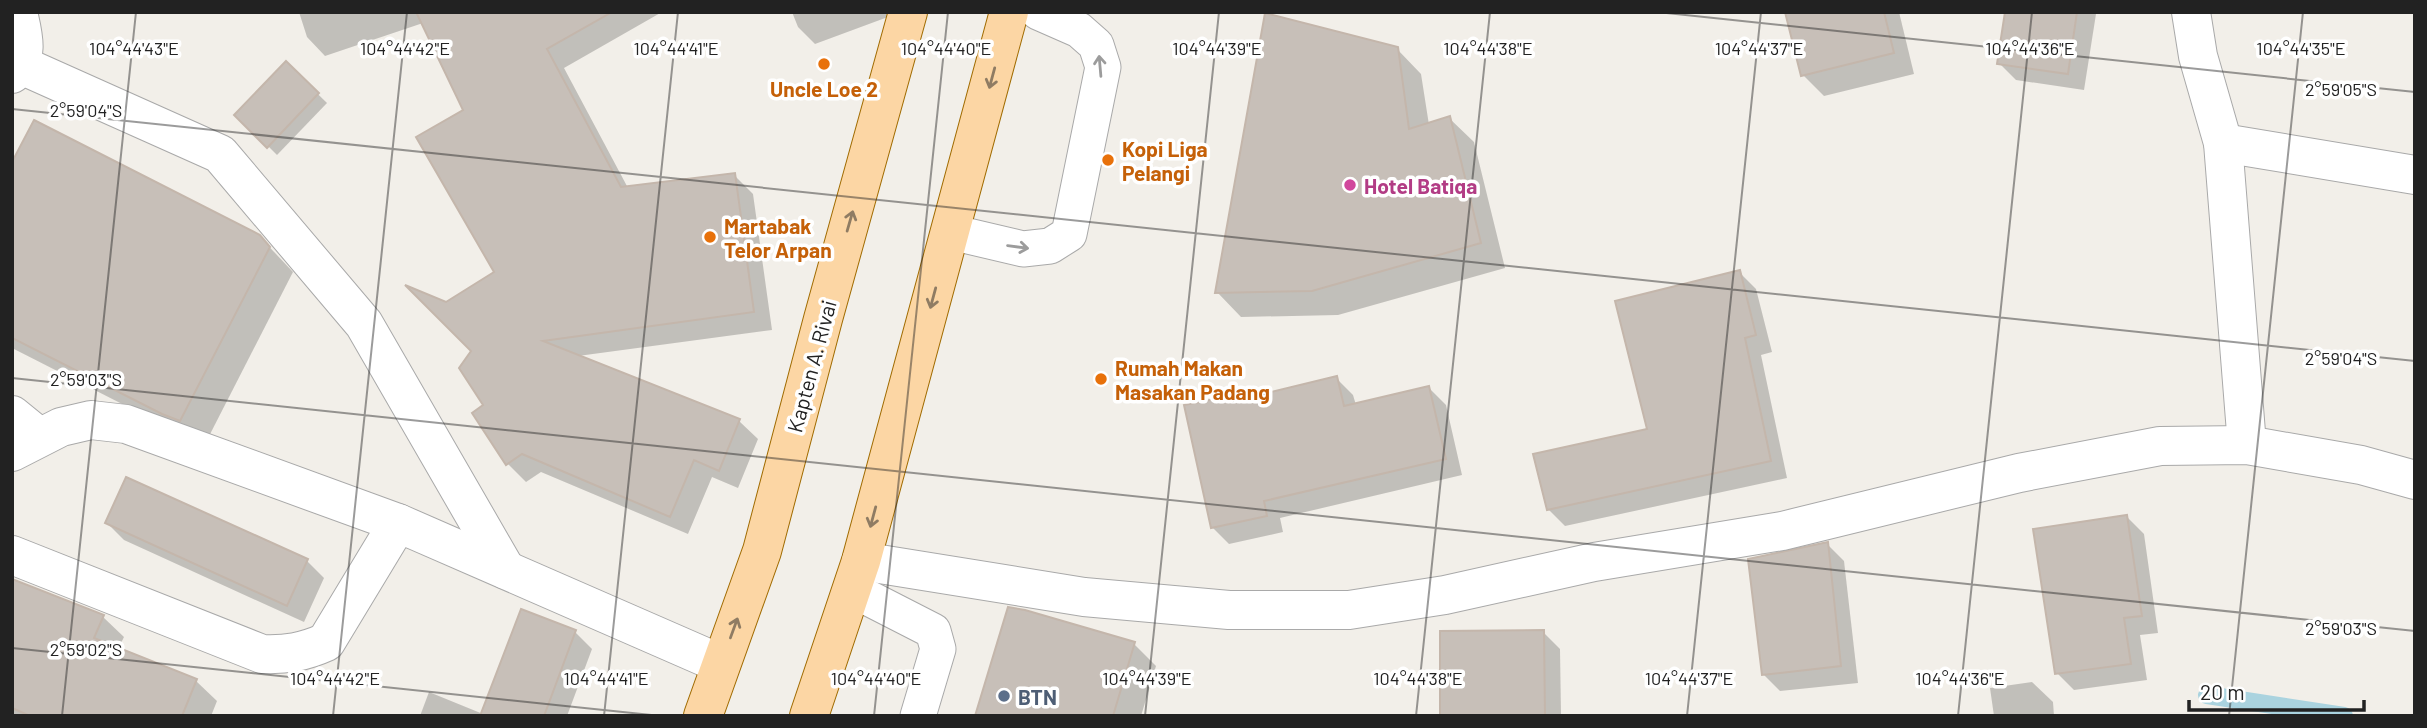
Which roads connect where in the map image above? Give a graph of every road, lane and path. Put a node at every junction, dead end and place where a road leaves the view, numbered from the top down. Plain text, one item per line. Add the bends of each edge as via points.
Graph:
1 (18, 12) edge
2 (908, 12) edge
3 (1009, 12) edge
4 (1038, 12) edge
5 (2191, 12) edge
6 (17, 69) edge
7 (2223, 143) junction
8 (2415, 175) edge
9 (951, 232) junction
10 (21, 434) edge
11 (2247, 445) junction
12 (2415, 480) edge
13 (398, 523) junction
14 (12, 555) edge
15 (506, 570) junction
16 (856, 575) junction
17 (721, 664) junction
18 (704, 716) edge
19 (808, 716) edge
20 (918, 716) edge

1 - 6 street via 24,42
17 -> 2 main road, Kapten A. Rivai via 762,551
3 -> 9 main road
9 -> 4 lane via 1023,249 1050,246 1069,234 1103,67 1096,45 1079,30
5 - 7 street via 2198,56
6 - 15 street via 220,154 364,324
7 - 8 street
7 - 11 street
9 -> 16 main road
10 - 13 street via 91,420 125,424
11 - 12 street via 2361,465
11 - 16 street via 2160,446 2019,473 1782,531 1349,610 1229,610
13 - 14 street via 326,642 285,655 262,654
13 - 15 street
15 - 17 street
16 - 19 main road
16 - 20 lane via 933,631 937,649
17 - 18 main road, Kapten A. Rivai

